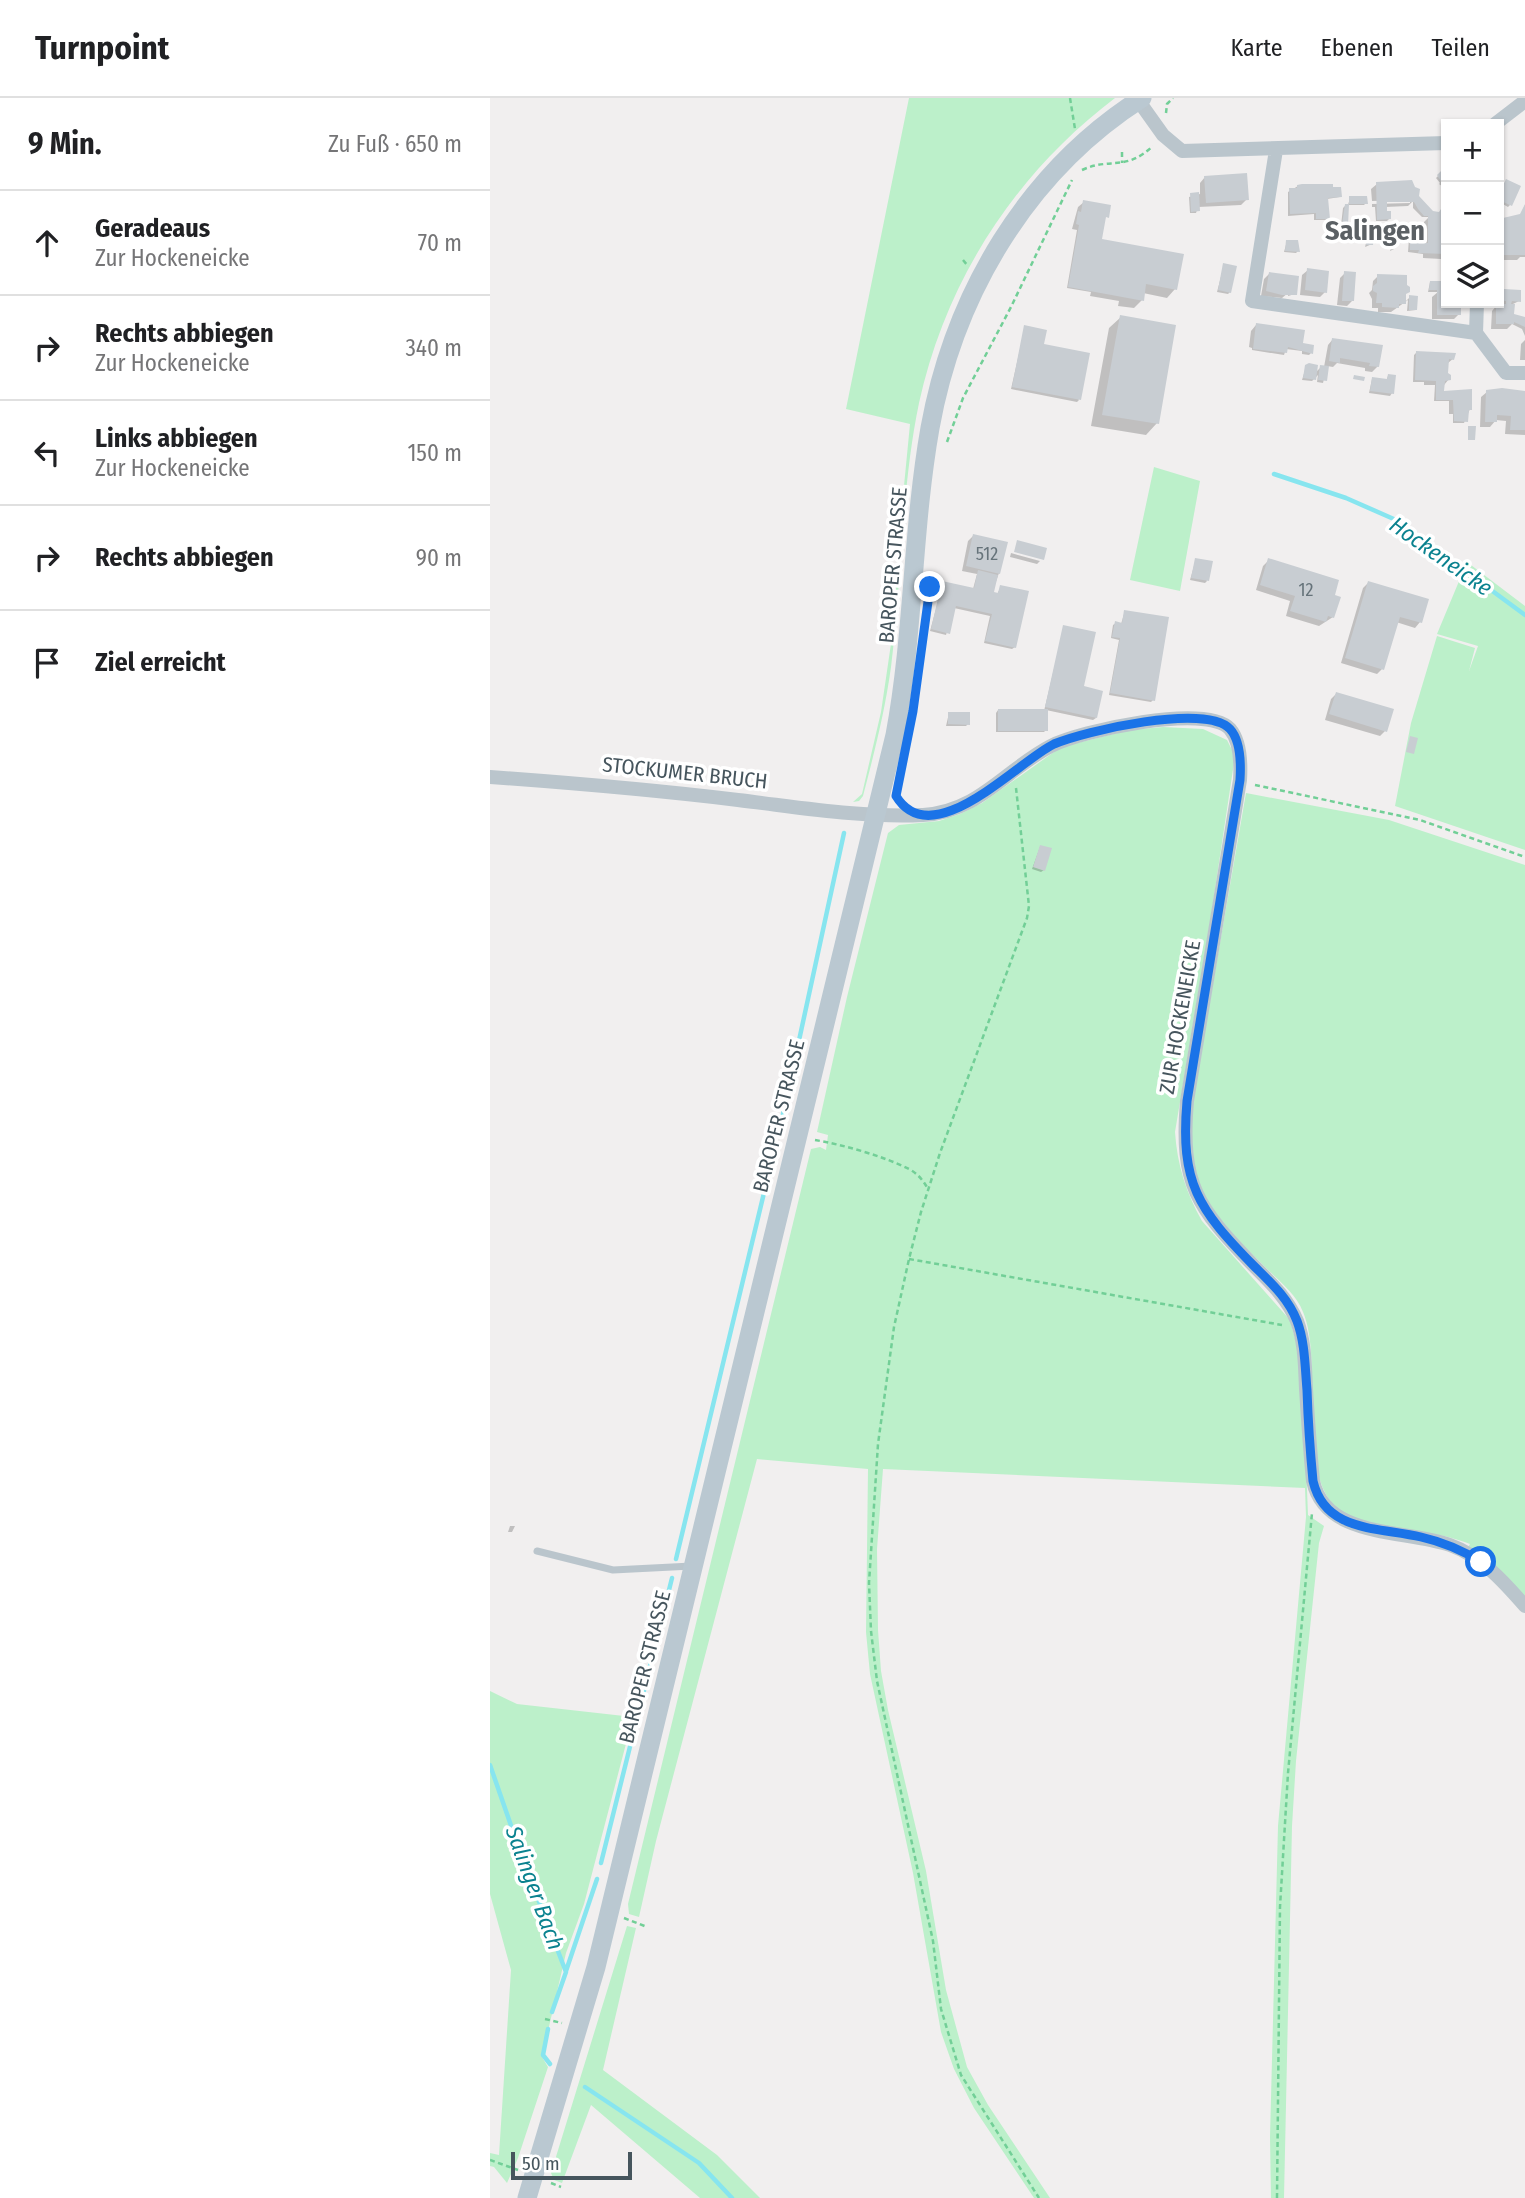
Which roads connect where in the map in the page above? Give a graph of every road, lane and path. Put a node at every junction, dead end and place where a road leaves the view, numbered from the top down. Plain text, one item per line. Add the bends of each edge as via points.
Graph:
1 (1070, 98) edge
2 (1173, 98) edge
3 (1140, 99) edge
4 (1525, 101) edge
5 (1502, 119) edge
6 (1168, 121) dead end
7 (1076, 133) dead end
8 (1157, 142) dead end
9 (1441, 143) edge
10 (1276, 150) junction
11 (1122, 152) dead end
12 (1122, 163) junction
13 (1477, 308) edge
14 (1476, 333) junction
15 (1525, 373) edge
16 (947, 443) dead end
17 (1014, 772) junction
18 (490, 777) edge
19 (1240, 780) junction
20 (876, 814) junction
21 (1525, 857) edge
22 (825, 1142) dead end
23 (928, 1189) junction
24 (909, 1259) junction
25 (1299, 1327) junction
26 (1316, 1493) junction
27 (537, 1551) dead end
28 (693, 1566) junction
29 (1525, 1606) edge
30 (628, 1919) dead end
31 (648, 1927) dead end
32 (490, 2161) edge
33 (499, 2163) dead end
34 (527, 2198) edge
35 (1039, 2198) edge
36 (1277, 2198) edge

1 - 7 path
2 - 6 path via 1167,104
3 - 10 street via 1163,135 1182,151
3 - 20 main road, BAROPER STRASSE via 1080,145 1035,192 1003,236 951,342 924,470 903,692
4 - 5 street
8 - 12 path via 1135,160
9 - 10 street
10 - 14 street via 1252,301
11 - 12 path
12 - 16 path via 1084,169 1073,179 963,398
13 - 14 street
14 - 15 street via 1506,373
17 - 19 street, ZUR HOCKENEICKE via 1069,738 1146,722 1195,718 1215,720 1230,728 1238,743
17 - 20 street, ZUR HOCKENEICKE via 978,797 935,814
17 - 23 path via 1030,893 1027,918
18 - 20 street, STOCKUMER BRUCH
19 - 21 path via 1420,820
19 - 25 street, ZUR HOCKENEICKE via 1187,1101 1185,1152 1200,1204 1281,1293
20 - 28 main road, BAROPER STRASSE
22 - 23 path via 910,1170
23 - 24 path
24 - 25 path
24 - 35 path via 894,1327 874,1476 869,1583 877,1681 933,1941 941,2009 961,2075
25 - 26 street, ZUR HOCKENEICKE
26 - 29 street via 1330,1512 1358,1526 1419,1536 1465,1552
26 - 36 path via 1280,1920
27 - 28 lane via 613,1570
28 - 34 main road, BAROPER STRASSE via 596,1967
30 - 31 path
32 - 33 path

